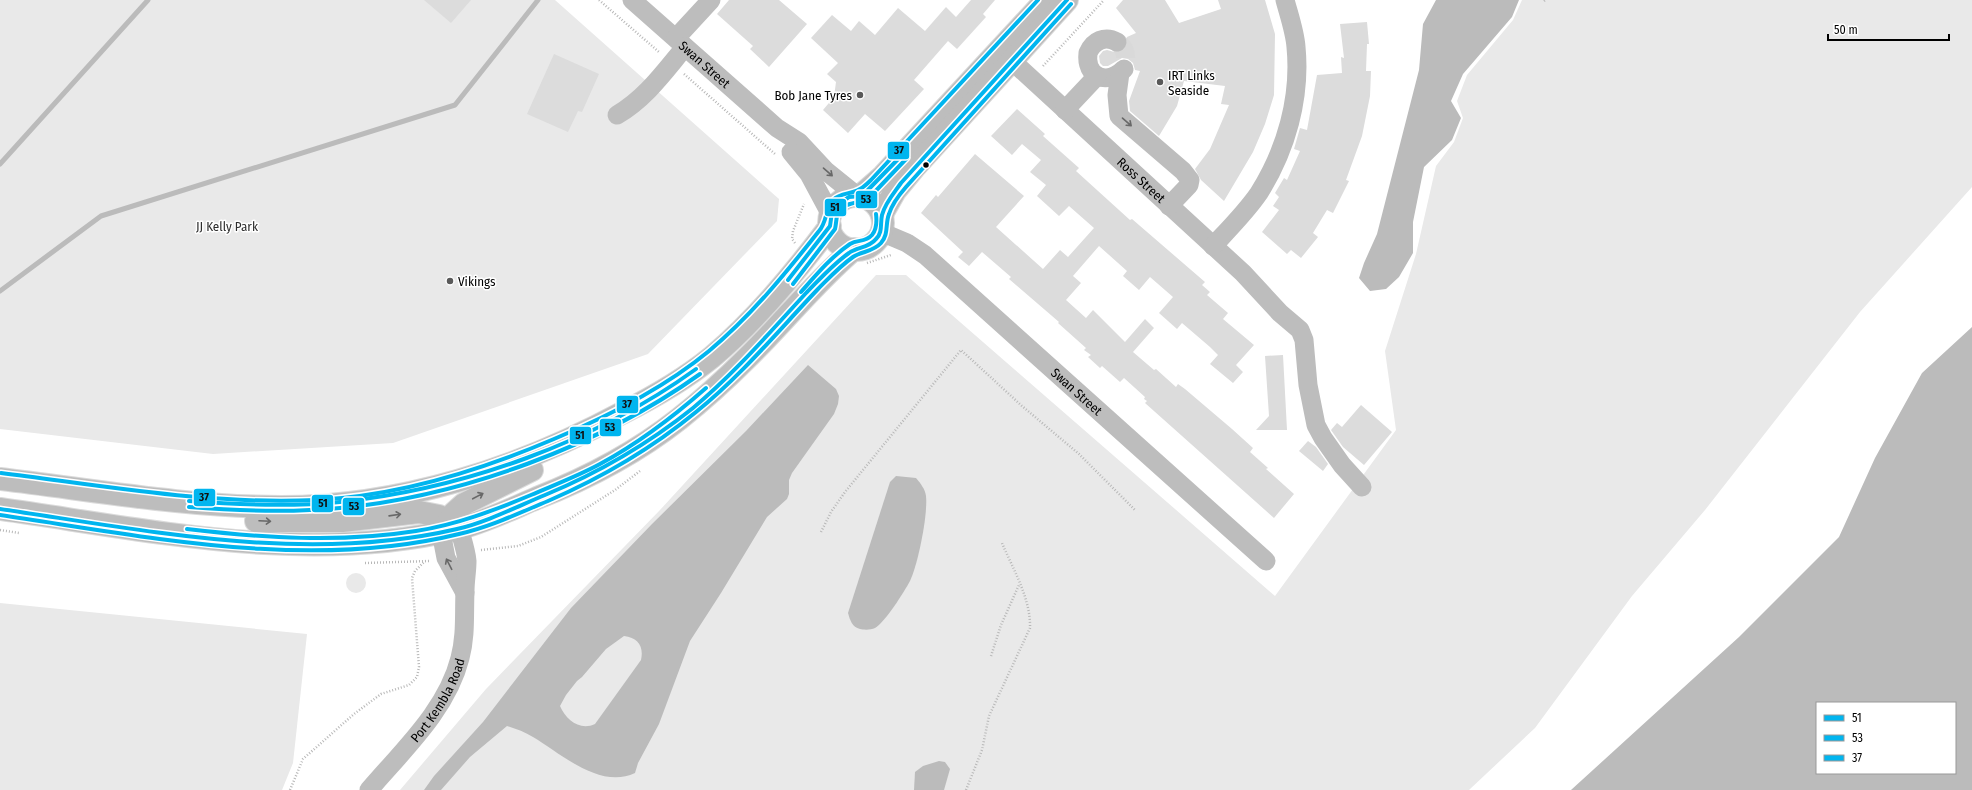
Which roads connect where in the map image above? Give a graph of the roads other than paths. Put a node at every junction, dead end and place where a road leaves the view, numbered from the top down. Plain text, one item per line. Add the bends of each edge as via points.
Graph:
1 (632, 0) edge
2 (712, 0) edge
3 (1046, 0) edge
4 (1067, 0) edge
5 (1285, 0) edge
6 (1117, 42) dead end
7 (681, 43) junction
8 (1005, 55) junction
9 (1097, 76) junction
10 (1065, 110) junction
11 (616, 115) dead end
12 (777, 128) junction
13 (859, 196) junction
14 (1170, 206) junction
15 (830, 220) junction
16 (882, 223) junction
17 (1213, 246) junction
18 (854, 249) junction
19 (597, 427) junction
20 (0, 479) edge
21 (1362, 487) dead end
22 (174, 500) junction
23 (0, 510) edge
24 (450, 527) junction
25 (1266, 561) dead end
26 (369, 790) edge

1 - 7 street, Swan Street
2 - 7 street
3 - 8 main road
4 - 8 main road
5 - 17 street via 1296,46 1298,76 1288,128 1275,163 1258,193
6 - 9 street via 1102,39 1090,47 1088,66
7 - 11 street via 672,63 647,92 633,106
7 - 12 street, Swan Street
8 - 10 street, Ross Street
8 - 13 main road via 883,176
8 - 16 main road via 895,191
9 - 10 street
9 -> 14 street via 1109,78 1122,71 1117,95 1119,116 1190,180
10 - 14 street, Ross Street
12 -> 13 street, Swan Street via 799,142 826,171
12 - 15 street, Swan Street via 809,174
13 - 15 main road via 841,201 835,207
13 - 16 main road via 874,202
14 - 17 street, Ross Street
15 - 18 main road via 838,242
15 - 19 main road via 782,288 711,358 680,381
16 - 18 main road via 874,243 868,247
16 - 25 street, Swan Street via 925,255
17 - 21 street, Ross Street via 1243,273 1280,313 1297,326 1304,340 1308,385 1316,425 1342,465
18 - 24 main road via 827,272 726,378 657,436 583,479 487,519
19 - 22 main road via 517,462 484,473 382,498 283,507
24 -> 19 main road via 458,508 471,499 559,456 573,448
20 - 22 main road
22 -> 24 main road via 217,516 240,520 330,522 419,512 435,514
23 - 24 main road via 259,543 335,544 403,539
24 - 26 street, Port Kembla Road via 446,558 465,593 463,644 457,669 431,716

